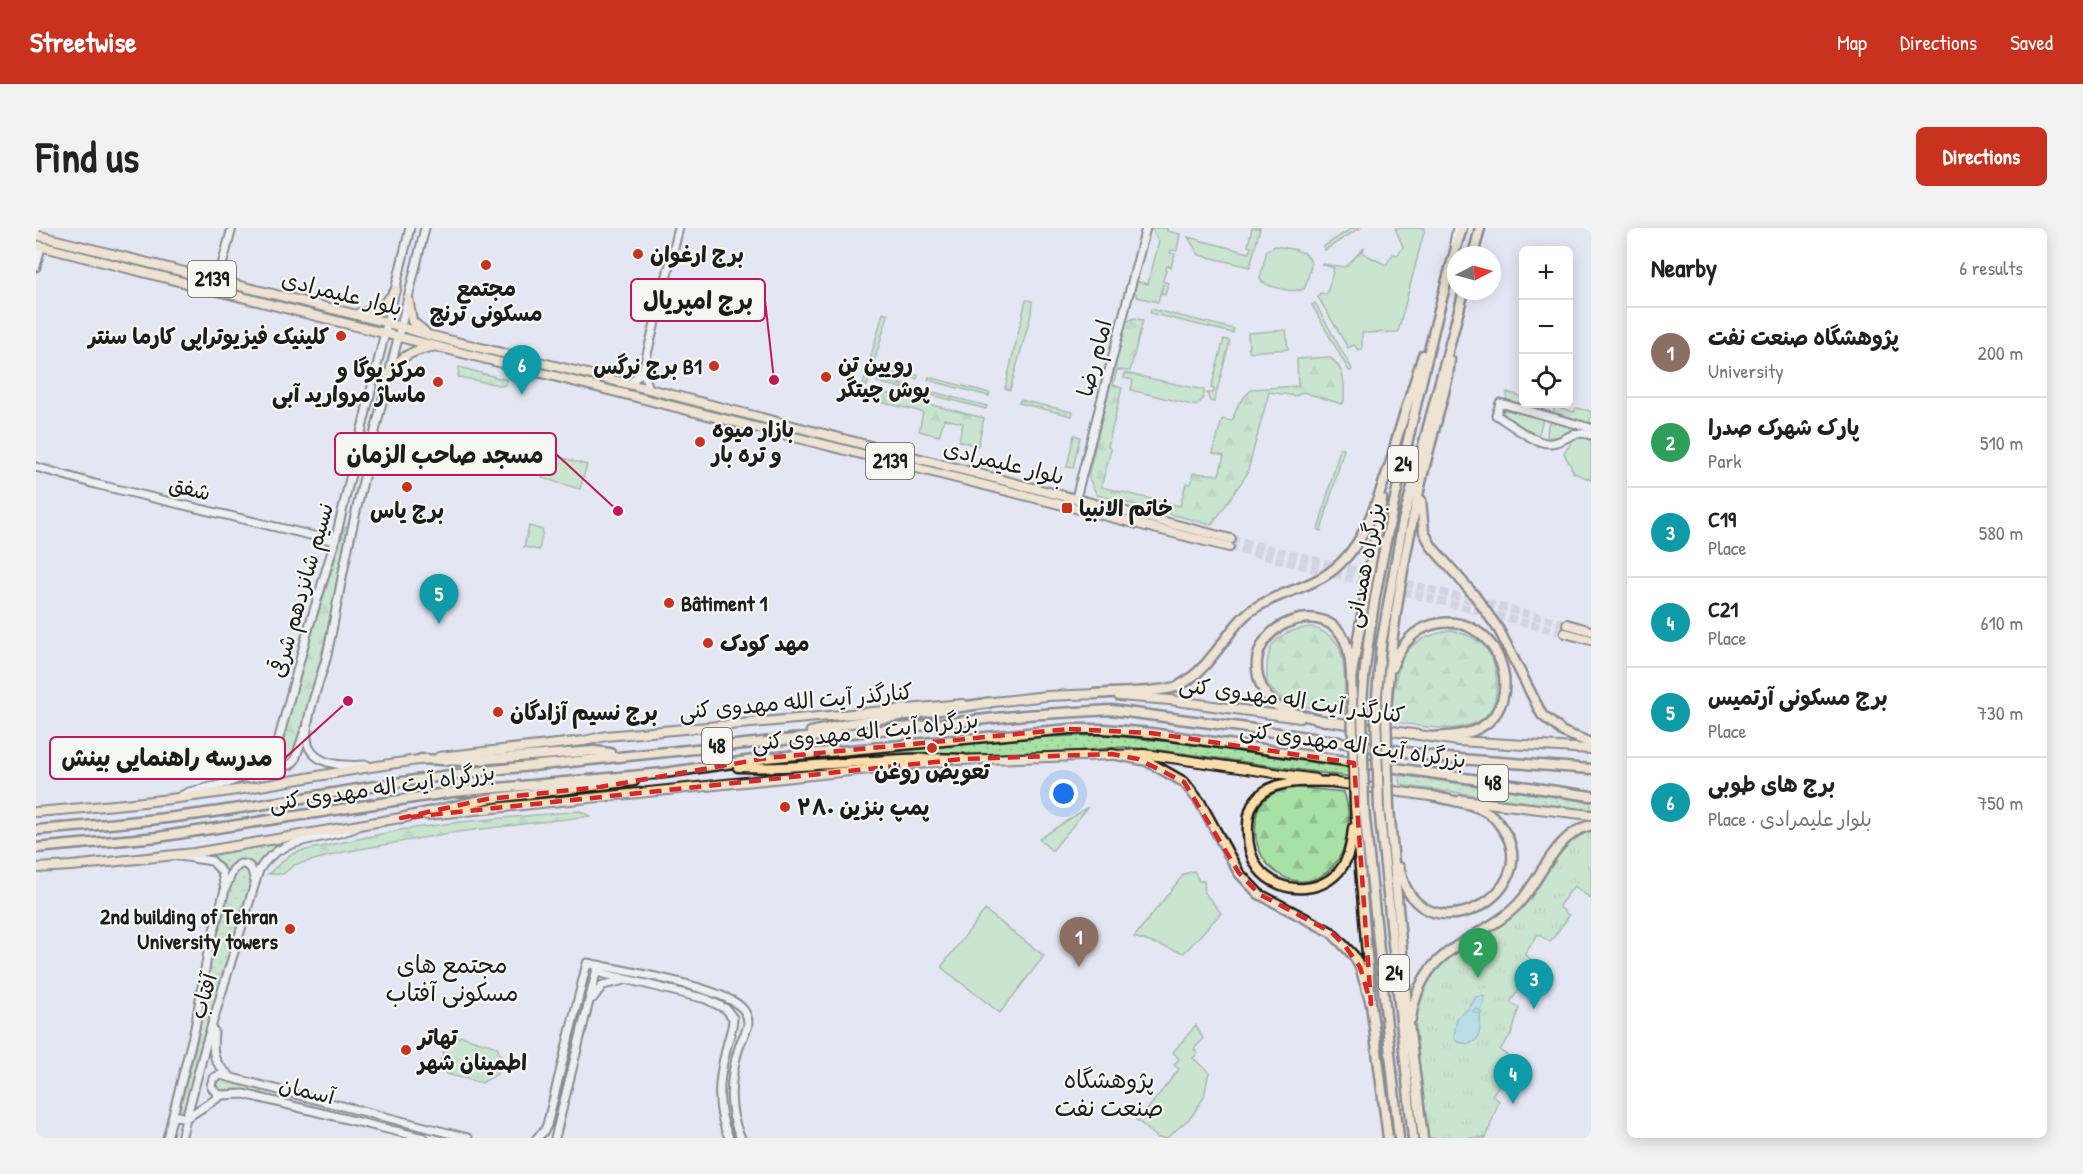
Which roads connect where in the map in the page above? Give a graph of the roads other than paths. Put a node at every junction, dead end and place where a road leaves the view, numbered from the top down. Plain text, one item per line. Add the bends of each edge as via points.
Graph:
1 (232, 228) edge
2 (410, 228) edge
3 (425, 228) edge
4 (680, 228) edge
5 (1146, 228) edge
6 (1457, 228) edge
7 (1461, 228) edge
8 (1480, 228) edge
9 (36, 235) edge
10 (39, 246) edge
11 (1454, 246) edge
12 (1456, 246) edge
13 (1475, 246) edge
14 (36, 267) edge
15 (1447, 278) edge
16 (218, 280) junction
17 (396, 290) junction
18 (408, 298) junction
19 (1462, 300) edge
20 (347, 312) junction
21 (388, 323) junction
22 (1435, 323) junction
23 (401, 326) junction
24 (386, 333) junction
25 (428, 335) junction
26 (1453, 335) junction
27 (399, 337) junction
28 (435, 347) junction
29 (643, 370) junction
30 (389, 373) junction
31 (630, 384) junction
32 (373, 386) junction
33 (385, 389) junction
34 (649, 389) junction
35 (1591, 428) edge
36 (1591, 435) edge
37 (1391, 461) junction
38 (36, 467) edge
39 (1422, 478) junction
40 (1076, 498) junction
41 (1074, 507) junction
42 (336, 541) junction
43 (1567, 624) tunnel mouth
44 (1591, 631) edge
45 (1565, 633) tunnel mouth
46 (1591, 640) edge
47 (1351, 679) junction
48 (1094, 694) junction
49 (988, 703) junction
50 (1386, 713) junction
51 (1325, 721) junction
52 (308, 723) junction
53 (1432, 737) junction
54 (279, 738) junction
55 (776, 740) junction
56 (1591, 743) edge
57 (1591, 749) edge
58 (629, 754) junction
59 (1112, 754) junction
60 (421, 759) junction
61 (963, 759) junction
62 (384, 764) junction
63 (723, 766) junction
64 (1591, 769) edge
65 (664, 773) junction
66 (1334, 782) junction
67 (1433, 796) junction
68 (1591, 796) edge
69 (179, 797) junction
70 (1359, 808) junction
71 (36, 812) edge
72 (1591, 815) edge
73 (401, 818) junction
74 (360, 825) junction
75 (1591, 825) edge
76 (36, 830) edge
77 (1391, 831) junction
78 (36, 848) edge
79 (172, 856) junction
80 (36, 868) edge
81 (254, 880) junction
82 (225, 890) junction
83 (597, 968) junction
84 (627, 980) junction
85 (1371, 1004) junction
86 (588, 1005) junction
87 (746, 1013) junction
88 (214, 1018) junction
89 (733, 1018) junction
90 (1411, 1038) junction
91 (230, 1076) junction
92 (222, 1095) junction
93 (173, 1115) junction
94 (186, 1118) junction
95 (167, 1138) edge
96 (181, 1138) edge
97 (424, 1138) edge
98 (468, 1138) edge
99 (537, 1138) edge
100 (555, 1138) edge
101 (729, 1138) edge
102 (741, 1138) edge
103 (1388, 1138) edge
104 (1399, 1138) edge
105 (1413, 1138) edge
106 (1423, 1138) edge

1 - 16 street
2 - 17 street, نسیم شانزدهم شرقی
3 - 18 street, نسیم شانزدهم شرقی
4 - 29 street
5 - 40 street, امام رضا
6 - 11 street
7 - 12 highway, بزرگراه همدانی / 24
8 - 13 highway
9 - 16 main road, بلوار علیمرادی / 2139
10 - 14 street
10 - 24 main road, بلوار علیمرادی / 2139
15 - 22 highway, بزرگراه همدانی / 24
16 - 20 main road, بلوار علیمرادی / 2139
17 - 20 main road via 375,311
17 - 21 street, نسیم شانزدهم شرقی
18 - 23 street, نسیم شانزدهم شرقی
18 - 25 main road via 412,321
19 - 26 highway, بزرگراه همدانی / 24
20 - 21 main road, بلوار علیمرادی / 2139
21 - 23 main road, بلوار علیمرادی
21 - 24 street, نسیم شانزدهم شرقی
22 - 37 highway
22 - 70 highway, بزرگراه همدانی / 24, bridge via 1387,532 1365,652
23 - 25 main road, بلوار علیمرادی / 2139
23 - 27 street, نسیم شانزدهم شرقی
24 - 27 main road, بلوار علیمرادی
24 - 32 street, نسیم شانزدهم شرقی
25 - 31 main road, بلوار علیمرادی / 2139
26 - 39 highway via 1448,376
26 - 105 highway, بزرگراه همدانی / 24, bridge via 1403,521 1381,645 1376,708 1379,807
27 - 28 main road, بلوار علیمرادی / 2139
27 - 30 street, نسیم شانزدهم شرقی
28 - 30 main road via 417,349
28 - 41 main road, بلوار علیمرادی / 2139
29 - 31 street
29 - 34 street
30 - 33 street, نسیم شانزدهم شرقی
31 - 34 main road, بلوار علیمرادی / 2139
32 - 33 street via 381,382
32 - 42 street, نسیم شانزدهم شرقی
33 - 52 street, نسیم شانزدهم شرقی via 327,654
34 - 40 main road, بلوار علیمرادی / 2139
35 - 36 street via 1500,403 1496,415 1546,443 1578,432
37 - 47 highway
37 - 48 highway via 1365,530 1335,568 1249,612 1207,662 1182,684 1164,690
38 - 42 street, شفق
39 - 50 highway via 1389,660
39 - 56 highway via 1424,532 1432,548 1499,630 1542,715 1563,732
40 - 41 main road
40 - 41 main road, بلوار علیمرادی / 2139 via 1230,543
42 - 54 street, نسیم شانزدهم شرقی
43 - 44 main road
45 - 46 main road
47 - 51 highway via 1345,642 1326,622 1286,622 1262,643 1256,660 1264,694 1284,710
47 - 70 highway, bridge
48 - 49 main road, کنارگذر آیت اله مهدوی کنی
48 - 51 main road, کنارگذر آیت اله مهدوی کنی
49 - 55 highway via 851,723
49 - 60 main road, کنارگذر آیت الله مهدوی کنی via 606,736
50 - 53 highway via 1395,659 1408,640 1420,630 1441,623 1452,622 1473,629 1490,642 1500,658 1504,681 1500,703 1488,722 1474,731
50 - 77 highway, bridge
51 - 53 main road, کنارگذر آیت اله مهدوی کنی
52 - 54 street via 290,765 278,760
52 - 62 street, نسیم شانزدهم شرقی via 309,748 322,759 342,764
53 - 57 main road, کنارگذر آیت اله مهدوی کنی
54 - 69 street, نسیم شانزدهم شرقی via 267,759 244,777
55 - 58 highway, 48
55 - 64 highway, بزرگراه آیت اله مهدوی کنی / 48 via 1111,710 1446,758
58 - 60 highway
58 - 76 highway, 48 via 410,779 239,808
59 - 61 main road
59 - 66 main road via 1161,755
59 - 85 highway via 1147,761 1184,782 1200,802 1239,873 1259,894 1331,932 1354,956
60 - 62 main road, کنارگذر آیت الله مهدوی کنی
61 - 63 highway via 930,757 766,768
61 - 73 main road
62 - 69 main road, کنارگذر آیت الله مهدوی کنی
63 - 65 highway, بزرگراه آیت اله مهدوی کنی / 48
63 - 68 highway, بزرگراه آیت اله مهدوی کنی / 48 via 928,741 1104,729
65 - 73 highway via 600,787 487,799
65 - 78 highway, بزرگراه آیت اله مهدوی کنی / 48 via 453,792 167,836
66 - 67 main road
66 - 70 highway via 1292,781 1266,789 1258,798 1248,818 1247,836 1259,869 1288,887 1311,888 1328,881 1346,861
67 - 72 main road
67 - 77 highway via 1490,814 1500,824 1510,843 1511,858 1504,883 1494,897 1461,913 1439,913 1421,906 1404,883
69 - 71 main road, کنارگذر آیت الله مهدوی کنی
70 - 85 highway
70 - 104 highway, 24
73 - 74 main road
74 - 79 main road
74 - 81 street, آفتاب via 282,848 267,859
75 - 90 highway via 1558,847 1512,910 1434,965 1414,1002
77 - 90 highway
79 - 80 main road
79 - 82 street via 212,861 222,872
81 - 82 street, آفتاب via 249,866 240,864 233,870
81 - 88 street, آفتاب
82 - 93 street, آفتاب
83 - 84 street
83 - 86 street
83 - 87 street via 708,990
83 - 99 street via 587,963 547,1125
84 - 86 street via 603,985
84 - 89 street via 706,999 726,1009
85 - 103 highway
86 - 100 street
87 - 89 street
87 - 102 street via 748,1024 732,1074 731,1101
88 - 91 street via 214,1058
88 - 94 street, آفتاب
89 - 101 street via 718,1101
90 - 106 highway
91 - 92 street via 220,1075 212,1080 213,1090
91 - 98 street, آسمان
92 - 94 street
92 - 97 street, آسمان via 255,1095
93 - 94 street
93 - 95 street, آفتاب
94 - 96 street, آفتاب

